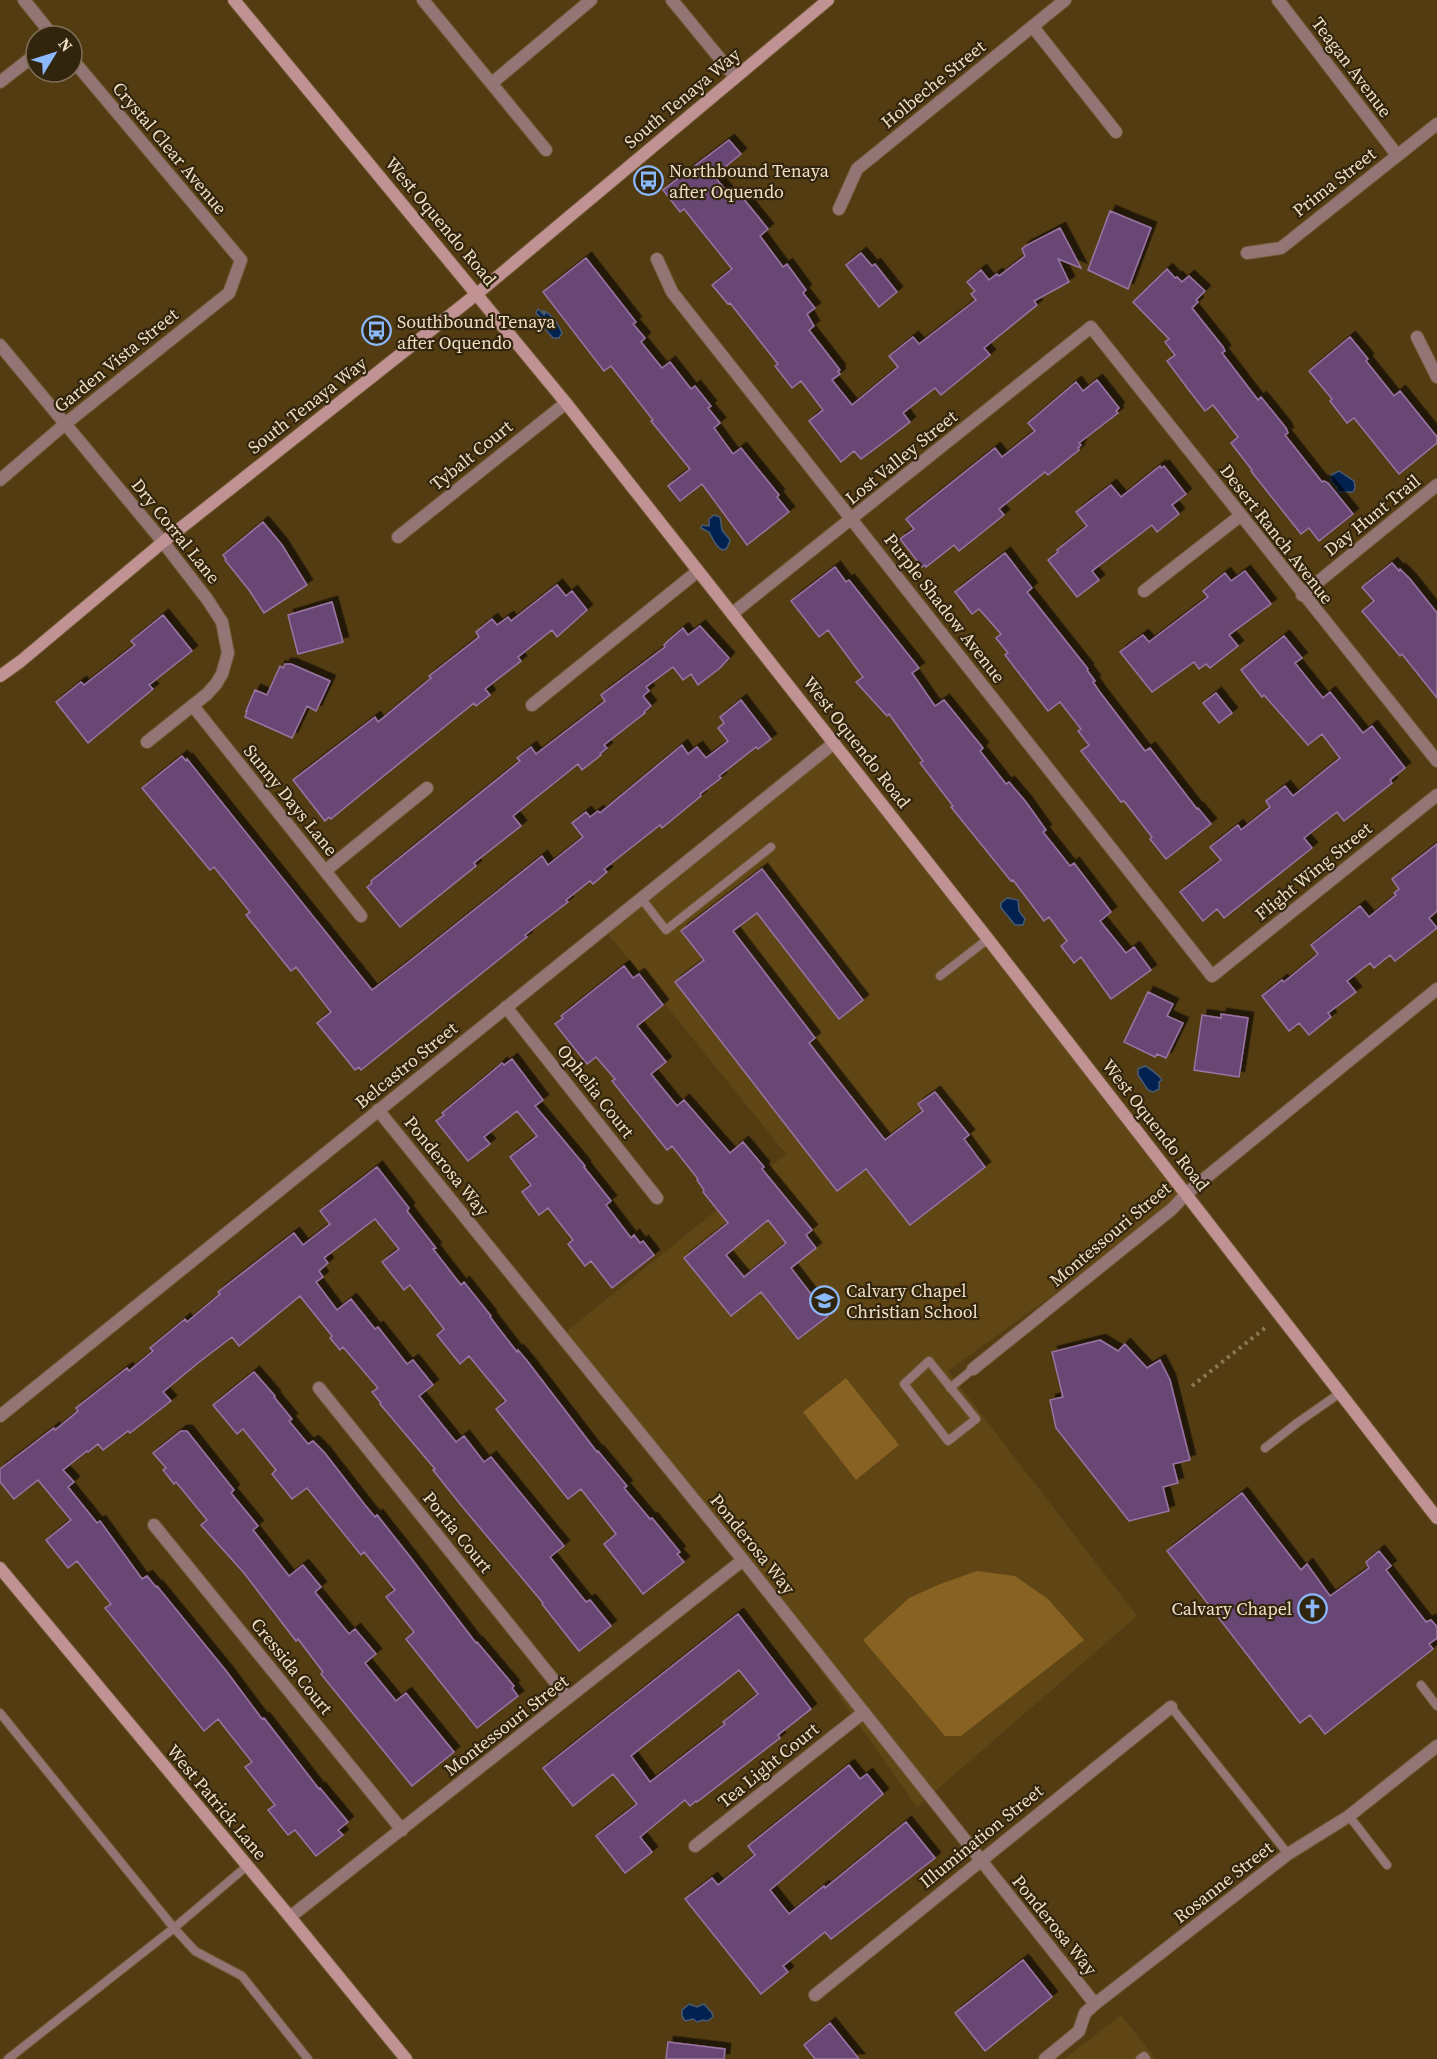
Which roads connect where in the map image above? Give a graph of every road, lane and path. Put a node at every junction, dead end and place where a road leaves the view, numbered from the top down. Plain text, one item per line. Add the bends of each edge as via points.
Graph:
1 (24, 0) edge
2 (234, 0) edge
3 (423, 0) edge
4 (591, 0) edge
5 (672, 0) edge
6 (828, 0) edge
7 (1065, 0) edge
8 (1278, 0) edge
9 (43, 24) edge
10 (1033, 27) junction
11 (24, 63) edge
12 (84, 72) edge
13 (735, 77) junction
14 (0, 82) edge
15 (492, 83) junction
16 (1437, 124) edge
17 (1116, 132) dead end
18 (546, 150) dead end
19 (1397, 155) junction
20 (839, 209) dead end
21 (1247, 253) dead end
22 (657, 259) dead end
23 (241, 260) joint
24 (478, 293) junction
25 (1091, 327) joint
26 (1417, 337) dead end
27 (0, 345) edge
28 (1437, 377) edge
29 (566, 403) junction
30 (65, 424) junction
31 (0, 480) edge
32 (1437, 486) edge
33 (1240, 516) junction
34 (852, 519) junction
35 (398, 537) dead end
36 (163, 542) junction
37 (698, 571) junction
38 (1144, 591) dead end
39 (1302, 595) junction
40 (733, 614) junction
41 (0, 676) edge
42 (532, 705) dead end
43 (193, 706) junction
44 (147, 742) dead end
45 (834, 743) junction
46 (1437, 761) edge
47 (427, 788) dead end
48 (1437, 795) edge
49 (771, 847) dead end
50 (325, 871) junction
51 (641, 898) junction
52 (361, 916) dead end
53 (988, 939) junction
54 (940, 976) dead end
55 (1212, 976) joint
56 (1437, 989) edge
57 (506, 1007) junction
58 (378, 1110) junction
59 (1186, 1193) junction
60 (657, 1198) dead end
61 (1265, 1328) dead end
62 (972, 1369) joint
63 (1192, 1386) dead end
64 (319, 1388) dead end
65 (950, 1388) junction
66 (1340, 1393) junction
67 (0, 1416) edge
68 (1265, 1448) dead end
69 (1437, 1518) edge
70 (154, 1525) dead end
71 (742, 1560) junction
72 (0, 1569) edge
73 (1421, 1685) dead end
74 (568, 1698) junction
75 (1437, 1706) edge
76 (1171, 1707) joint
77 (864, 1712) junction
78 (0, 1713) edge
79 (1437, 1746) edge
80 (1349, 1816) junction
81 (402, 1830) junction
82 (695, 1846) dead end
83 (1288, 1854) junction
84 (980, 1860) junction
85 (1388, 1865) dead end
86 (247, 1866) junction
87 (290, 1917) junction
88 (174, 1928) junction
89 (815, 1995) dead end
90 (1095, 2004) junction
91 (8, 2059) edge
92 (308, 2059) edge
93 (406, 2059) edge
94 (1045, 2059) edge
95 (1140, 2059) edge
96 (1146, 2059) edge

1 - 9 street
2 - 24 street, West Oquendo Road
3 - 15 street
4 - 15 street
5 - 13 street
6 - 13 street, South Tenaya Way
7 - 10 street, Holbeche Street
8 - 19 street, Teagan Avenue
10 - 17 street
10 - 20 street, Holbeche Street via 857,169
11 - 14 street
12 - 23 street, Crystal Clear Avenue
13 - 24 street, South Tenaya Way
15 - 18 street
16 - 19 street, Prima Street
19 - 21 street, Prima Street via 1281,248
22 - 34 street, Purple Shadow Avenue via 672,292
23 - 30 street, Garden Vista Street via 229,293
24 - 29 street, West Oquendo Road
24 - 36 street, South Tenaya Way
25 - 33 street, Desert Ranch Avenue
25 - 34 street, Lost Valley Street
26 - 28 street
27 - 30 street, Dry Corral Lane
29 - 35 street, Tybalt Court
29 - 37 street, West Oquendo Road
30 - 31 street, Garden Vista Street
30 - 36 street, Dry Corral Lane
32 - 39 street, Day Hunt Trail
33 - 38 street
33 - 39 street, Desert Ranch Avenue
34 - 40 street, Lost Valley Street
34 - 55 street, Purple Shadow Avenue
36 - 41 street, South Tenaya Way
36 - 43 street, Dry Corral Lane via 216,610 227,642 222,674
37 - 40 street, West Oquendo Road
37 - 42 street
39 - 46 street, Desert Ranch Avenue
40 - 45 street, West Oquendo Road
43 - 44 street, Dry Corral Lane
43 - 50 street, Sunny Days Lane
45 - 51 street, Belcastro Street
45 - 53 street, West Oquendo Road
47 - 50 street
48 - 55 street, Flight Wing Street
49 - 51 lane via 666,930
50 - 52 street, Sunny Days Lane
51 - 57 street, Belcastro Street
53 - 54 lane
53 - 59 street, West Oquendo Road
56 - 59 street, Montessouri Street
57 - 58 street, Belcastro Street
57 - 60 street, Ophelia Court
58 - 67 street, Belcastro Street
58 - 71 street, Ponderosa Way
59 - 62 street, Montessouri Street via 1172,1209
59 - 66 street, West Oquendo Road
61 - 63 path
62 - 65 lane
64 - 74 street, Portia Court
65 - 65 lane via 929,1361 904,1384 948,1441 976,1419
66 - 68 lane
66 - 69 street, West Oquendo Road
70 - 81 street, Cressida Court
71 - 74 street, Montessouri Street
71 - 77 street, Ponderosa Way
72 - 86 street, West Patrick Lane
73 - 75 lane
74 - 81 street, Montessouri Street
76 - 83 lane
76 - 84 street, Illumination Street
77 - 82 street, Tea Light Court
77 - 84 street, Ponderosa Way
78 - 88 lane
79 - 80 street, Rosanne Street
80 - 83 street, Rosanne Street
80 - 85 lane
81 - 87 street, Montessouri Street
83 - 90 street, Rosanne Street
84 - 89 street, Illumination Street
84 - 90 street, Ponderosa Way
86 - 87 street, West Patrick Lane
86 - 88 lane
87 - 93 street, West Patrick Lane
88 - 91 lane
88 - 92 lane via 195,1951 243,1976
90 - 94 street, Rosanne Street via 1085,2013 1079,2031
95 - 96 lane

